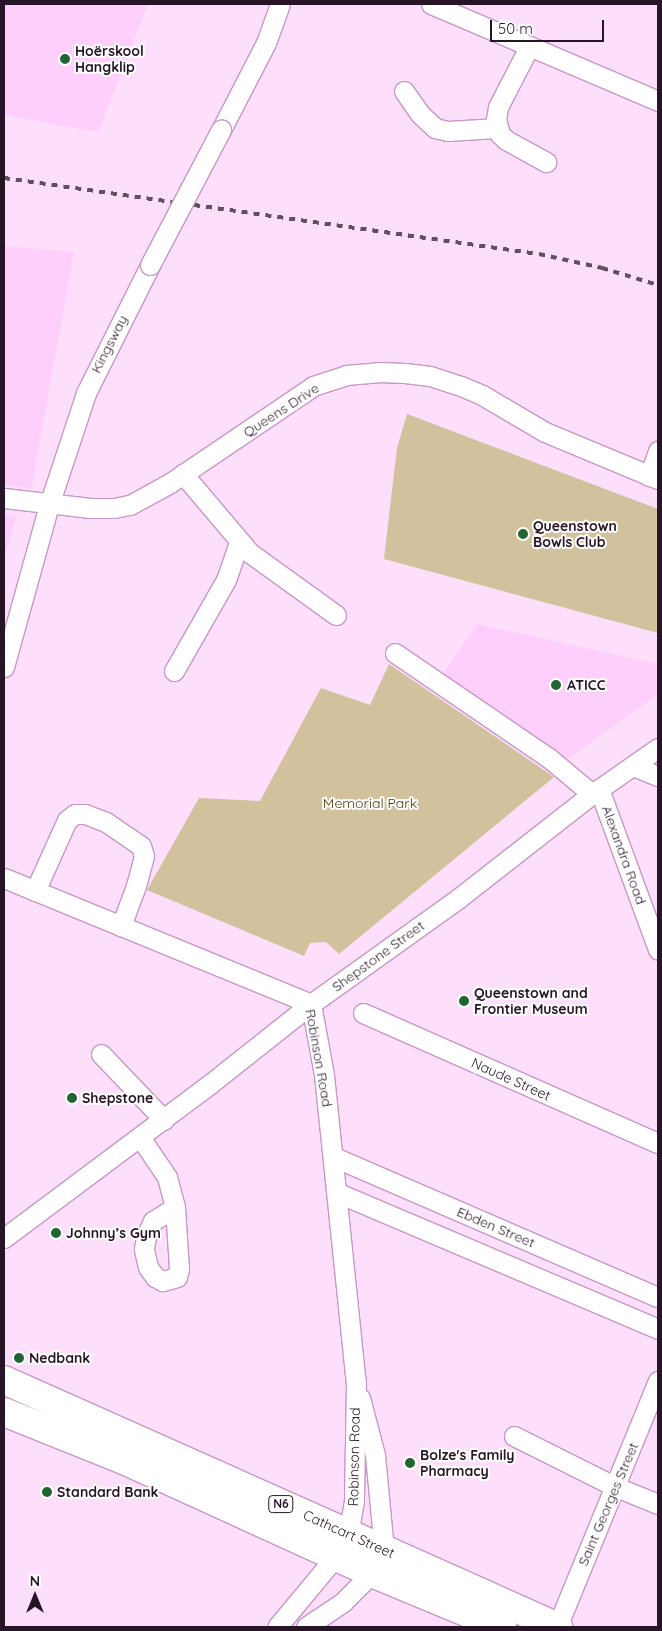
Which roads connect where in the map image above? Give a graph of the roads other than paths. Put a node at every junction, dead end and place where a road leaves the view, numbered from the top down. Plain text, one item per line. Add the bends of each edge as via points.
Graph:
1 (280, 4) edge
2 (295, 4) edge
3 (431, 4) edge
4 (266, 42) junction
5 (529, 47) junction
6 (404, 91) dead end
7 (658, 101) edge
8 (497, 128) junction
9 (546, 162) dead end
10 (658, 451) edge
11 (184, 474) junction
12 (653, 478) edge
13 (4, 498) edge
14 (48, 505) junction
15 (239, 543) junction
16 (336, 615) dead end
17 (395, 653) dead end
18 (4, 667) edge
19 (174, 671) dead end
20 (658, 748) edge
21 (633, 766) junction
22 (658, 776) edge
23 (596, 792) junction
24 (4, 866) edge
25 (10, 881) edge
26 (35, 891) junction
27 (121, 926) junction
28 (658, 949) edge
29 (311, 1004) junction
30 (364, 1013) dead end
31 (102, 1054) dead end
32 (164, 1120) junction
33 (140, 1137) junction
34 (658, 1143) edge
35 (334, 1157) junction
36 (338, 1193) junction
37 (175, 1207) dead end
38 (4, 1238) edge
39 (658, 1297) edge
40 (658, 1329) edge
41 (4, 1380) edge
42 (658, 1381) edge
43 (356, 1383) junction
44 (4, 1412) edge
45 (514, 1436) dead end
46 (616, 1486) junction
47 (658, 1504) edge
48 (342, 1545) junction
49 (378, 1561) junction
50 (277, 1627) edge
51 (306, 1627) edge
52 (502, 1627) edge
53 (557, 1627) edge

1 - 4 street, Kingsway
2 - 4 street, Kingsway
3 - 5 street
4 - 14 street, Kingsway, bridge via 86,393
5 - 7 street
5 - 8 street via 498,107
6 - 8 street via 420,114 436,128 448,131
8 - 9 street via 506,140
10 - 12 street
11 - 12 street, Queens Drive via 313,386 346,375 405,372 430,376 482,395 545,432
11 - 14 street, Queens Drive via 144,498 114,508
11 - 15 street
13 - 14 street, Queens Drive
14 - 18 street, Kingsway
15 - 16 street
15 - 19 street via 226,580
17 - 23 street
20 - 21 street, Shepstone Street
21 - 22 street
21 - 23 street, Shepstone Street
23 - 28 street, Alexandra Road
23 - 29 street, Shepstone Street via 459,898
24 - 25 street
25 - 26 street, Robinson Road
26 - 27 street, Robinson Road
26 - 27 street via 66,820 75,814 85,814 106,822 141,846 144,856
27 - 29 street, Robinson Road
29 - 32 street, Shepstone Street
29 - 35 street, Robinson Road
30 - 34 street, Naude Street
31 - 32 street
32 - 33 street, Shepstone Street
33 - 37 street via 167,1177
33 - 38 street, Shepstone Street
35 - 36 street, Robinson Road
35 - 39 street, Ebden Street
36 - 40 street
36 - 43 street, Robinson Road
41 - 48 highway, Cathcart Street / N6
42 - 46 street, Saint Georges Street
43 - 48 street, Robinson Road via 354,1501
43 - 49 street, Robinson Road via 375,1455
44 - 48 highway, Cathcart Street / N6
45 - 46 street
46 - 47 street
46 - 53 street, Saint Georges Street
48 - 49 highway, Cathcart Street / N6
48 - 50 street, Robinson Road
49 - 51 street via 343,1602
49 - 52 highway, Cathcart Street / N6
49 - 53 highway, Cathcart Street / N6

